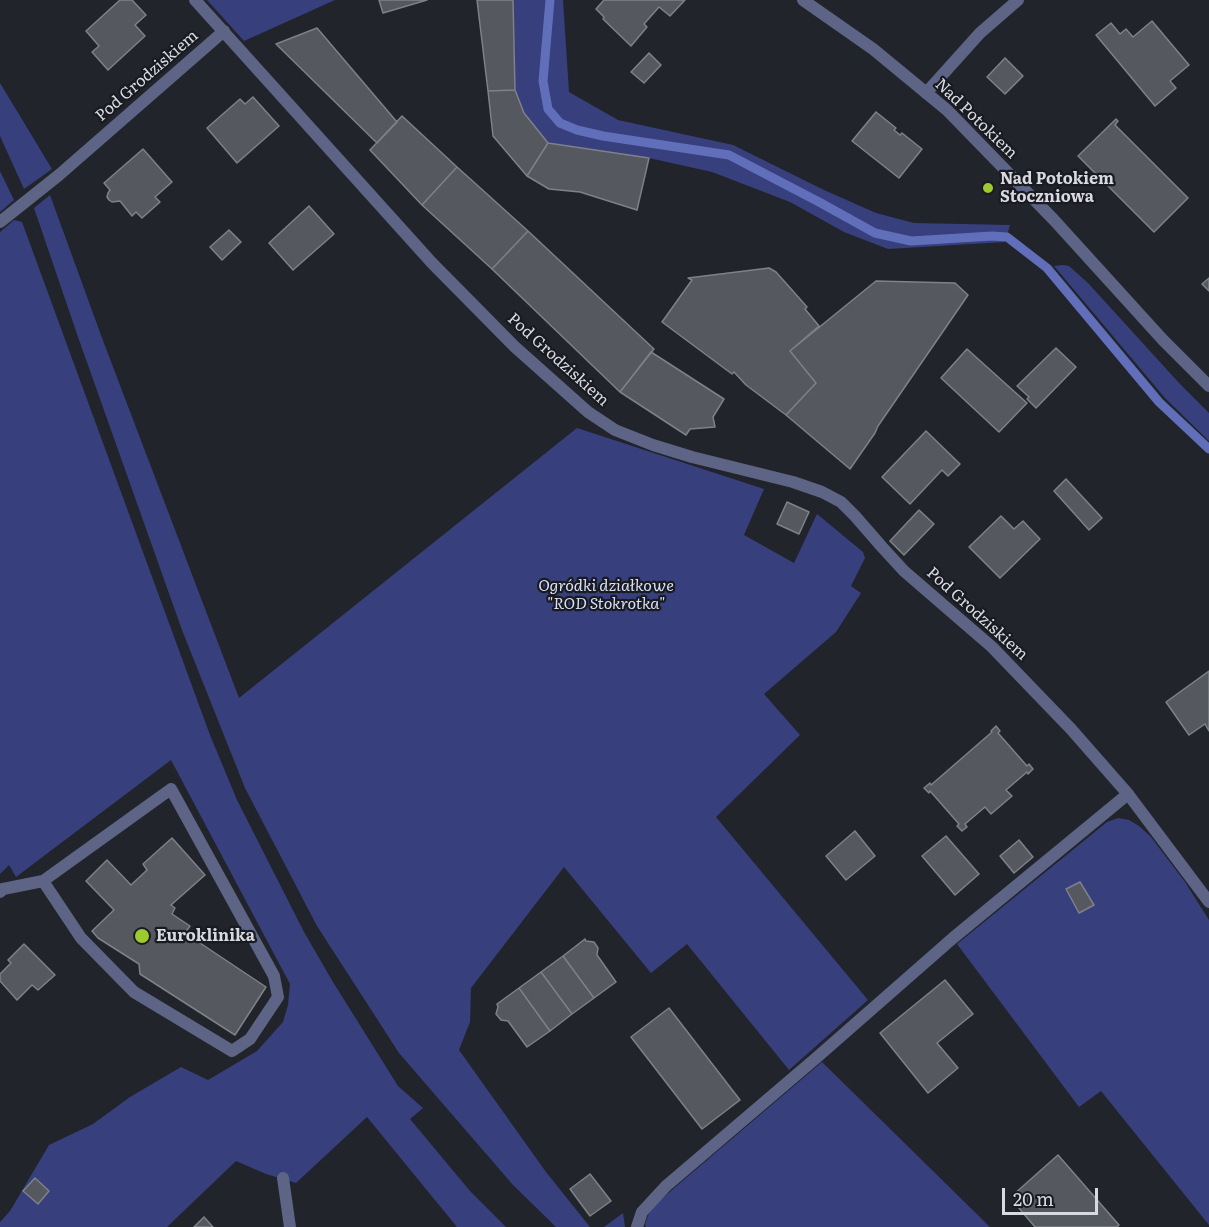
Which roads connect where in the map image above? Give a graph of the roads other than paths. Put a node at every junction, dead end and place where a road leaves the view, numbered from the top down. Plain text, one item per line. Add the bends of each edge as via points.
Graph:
1 (195, 0) edge
2 (802, 0) edge
3 (1018, 0) edge
4 (224, 31) junction
5 (926, 93) junction
6 (0, 222) edge
7 (1208, 382) edge
8 (1128, 794) junction
9 (43, 881) junction
10 (2, 890) edge
11 (1209, 902) edge
12 (283, 1178) dead end
13 (290, 1227) edge
14 (638, 1227) edge

1 - 4 street
2 - 5 street, Nad Potokiem via 873,49
3 - 5 street via 980,33
4 - 6 street, Pod Grodziskiem
4 - 8 street, Pod Grodziskiem via 432,263 515,347 588,412 615,430 653,445 793,482 841,502 904,571 992,646
5 - 7 street, Nad Potokiem via 1054,220 1162,340
8 - 11 street, Pod Grodziskiem
8 - 14 street via 953,938 666,1186 642,1212
9 - 9 street via 171,789 274,976 278,997 250,1039 232,1051 134,992 81,938
9 - 10 street
12 - 13 street

